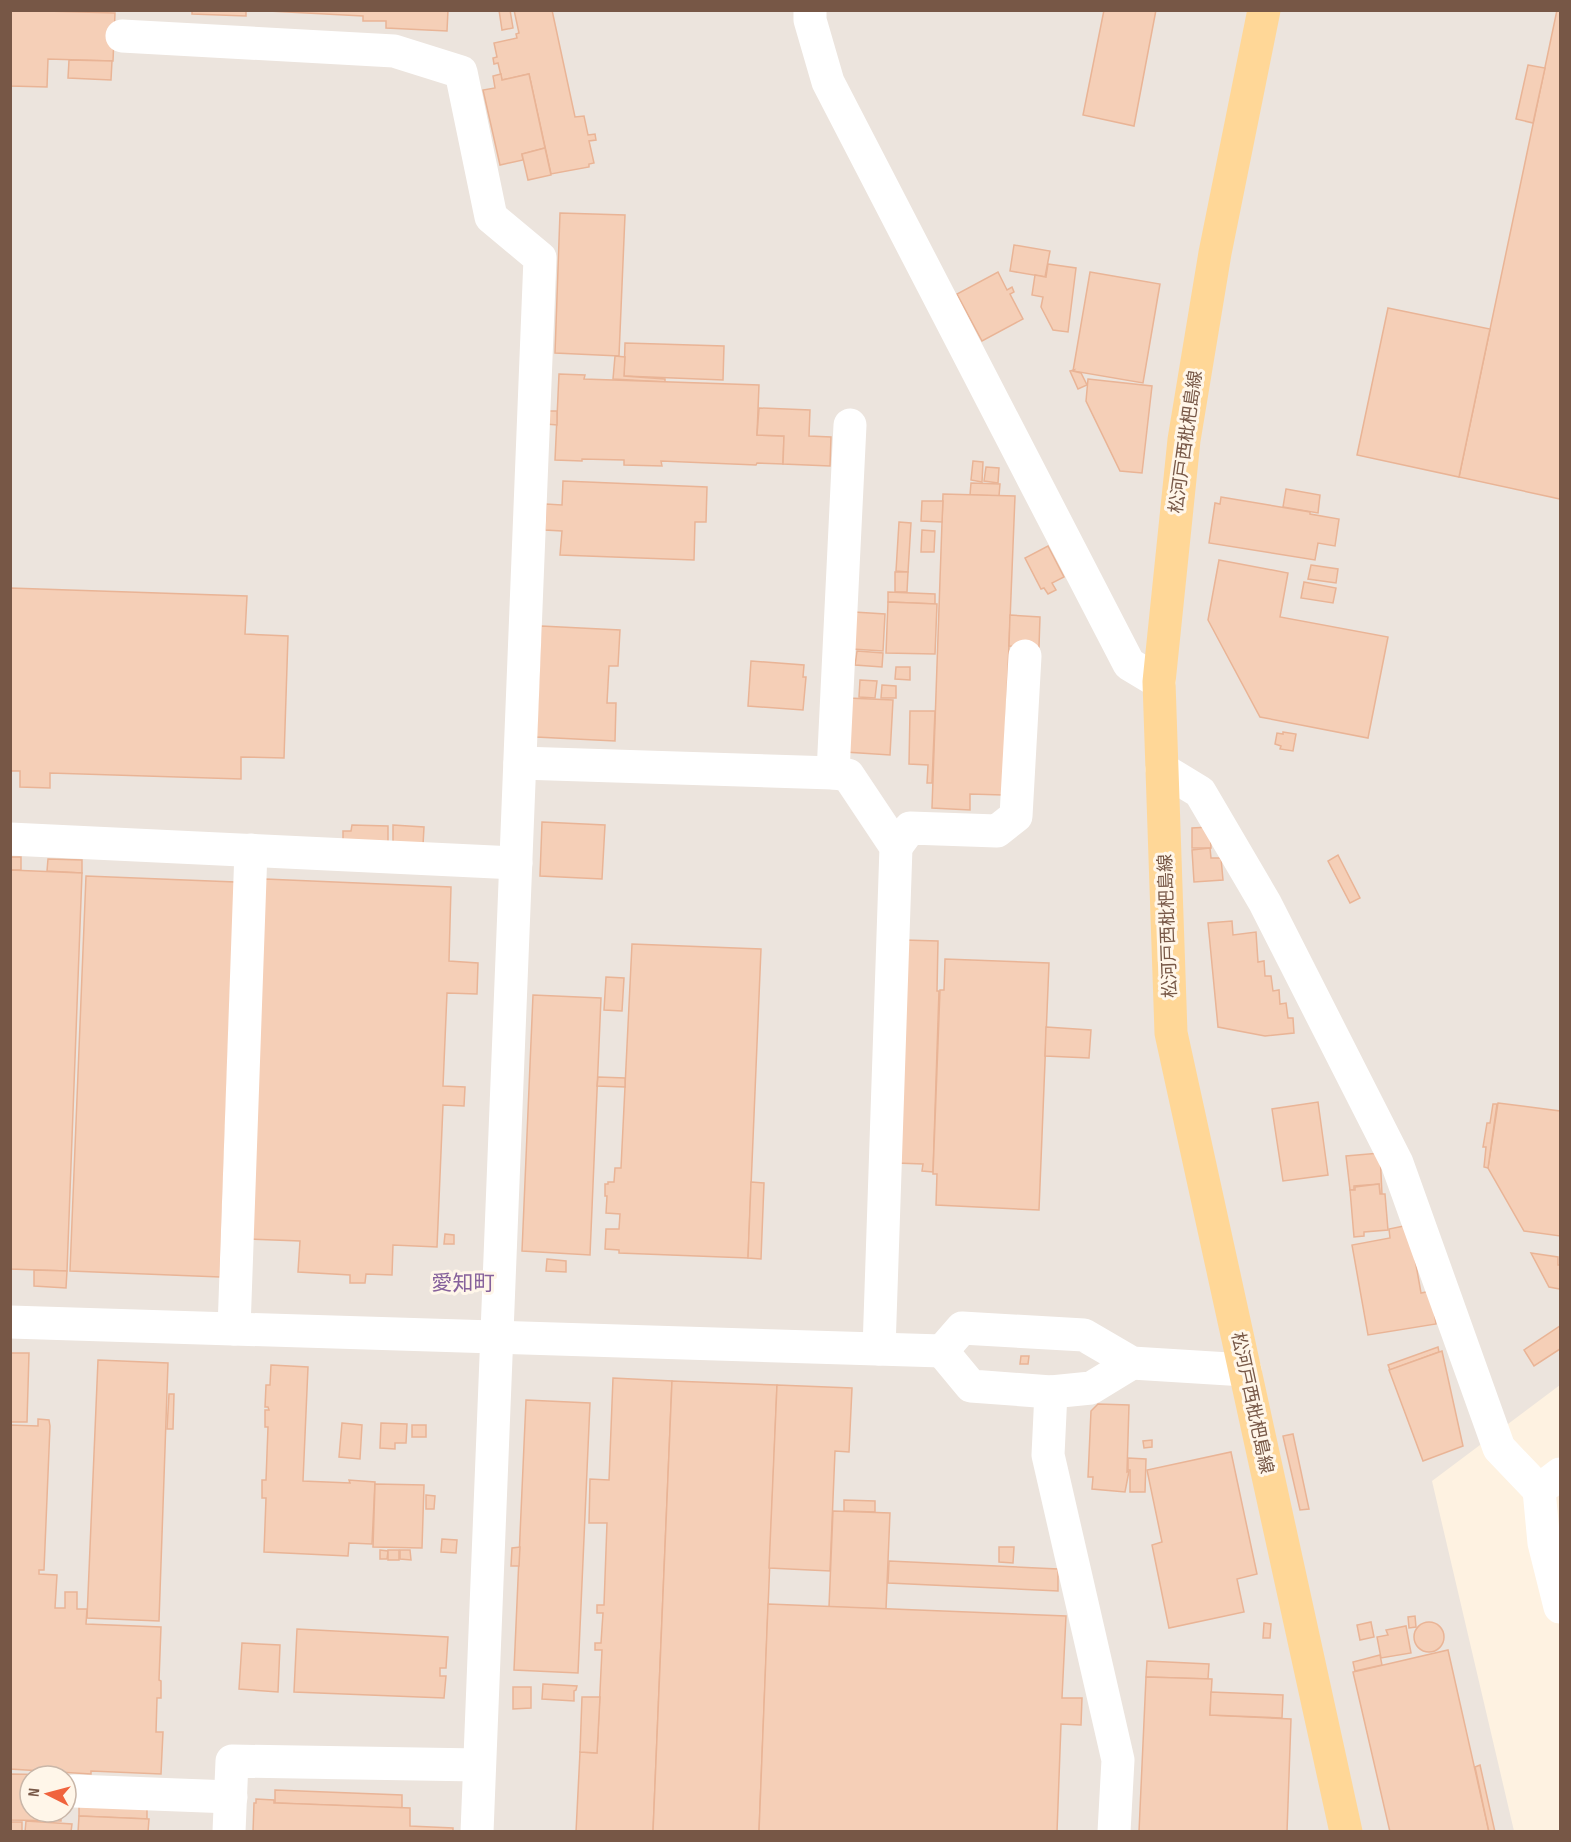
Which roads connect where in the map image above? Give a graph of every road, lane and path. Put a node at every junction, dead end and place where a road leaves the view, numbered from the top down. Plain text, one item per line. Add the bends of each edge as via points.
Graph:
1 (810, 10) edge
2 (1264, 10) edge
3 (122, 36) dead end
4 (850, 425) dead end
5 (1025, 656) dead end
6 (1159, 682) junction
7 (520, 763) junction
8 (1162, 769) junction
9 (833, 773) junction
10 (10, 839) edge
11 (896, 847) junction
12 (251, 850) junction
13 (516, 863) junction
14 (10, 1322) edge
15 (234, 1329) junction
16 (497, 1337) junction
17 (879, 1349) junction
18 (942, 1351) junction
19 (1132, 1363) junction
20 (1245, 1370) junction
21 (1051, 1392) junction
22 (1550, 1482) edge
23 (1560, 1607) edge
24 (479, 1765) junction
25 (78, 1791) edge
26 (231, 1797) junction
27 (229, 1832) edge
28 (477, 1832) edge
29 (1114, 1832) edge
30 (1346, 1832) edge

1 - 6 street via 828,82 1123,653 1129,664
2 - 6 main road, 松河戸西枇杷島線 via 1215,253 1184,440
3 - 7 street via 394,51 461,72 491,216 540,258
4 - 9 street
5 - 11 street via 1016,816 997,831 910,828
6 - 8 main road, 松河戸西枇杷島線
7 - 9 street
7 - 13 street
8 - 20 main road, 松河戸西枇杷島線 via 1171,1033
8 - 22 street via 1200,792 1265,903 1397,1163 1499,1448
9 - 11 street via 849,775
10 - 12 street
11 - 17 street
12 - 13 street
12 - 15 street
13 - 16 street
14 - 15 street
15 - 16 street
16 - 17 street
16 - 24 street
17 - 18 street
18 - 19 street via 962,1328 1084,1335
18 - 21 street via 970,1386
19 - 20 street
19 - 21 street via 1090,1388
20 - 30 main road, 松河戸西枇杷島線
21 - 29 street via 1048,1455 1118,1760
22 - 23 street via 1544,1543
24 - 26 street via 232,1761
24 - 28 street
25 - 26 street
26 - 27 street

